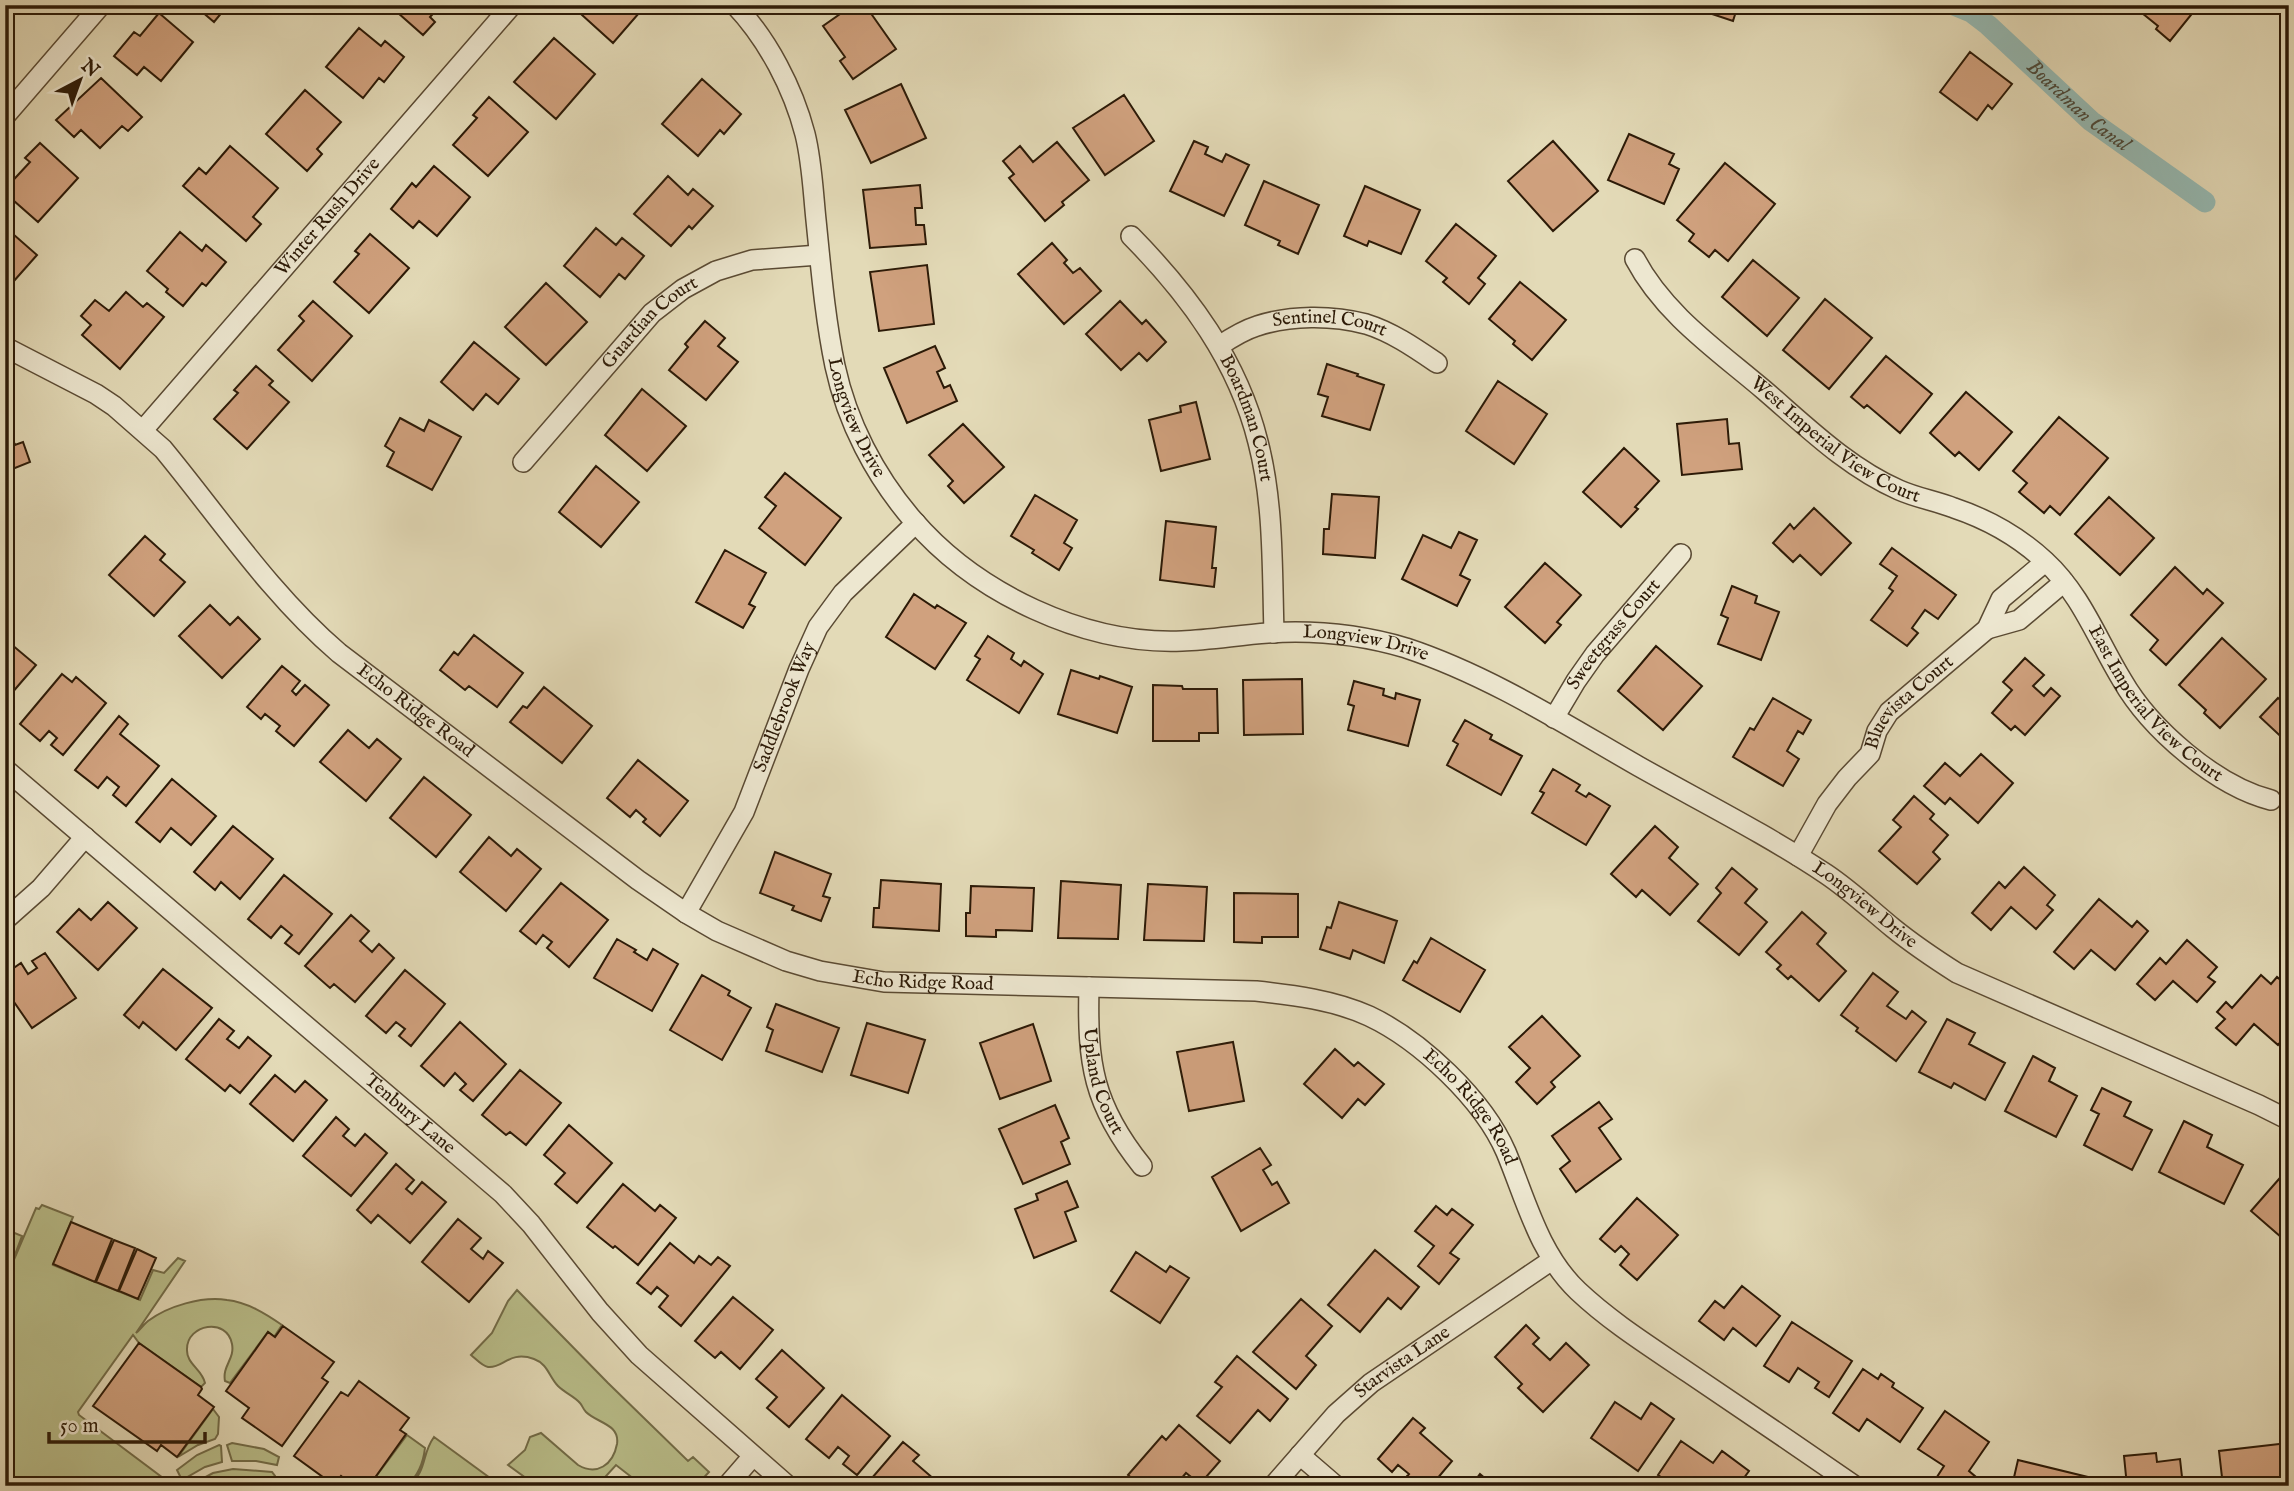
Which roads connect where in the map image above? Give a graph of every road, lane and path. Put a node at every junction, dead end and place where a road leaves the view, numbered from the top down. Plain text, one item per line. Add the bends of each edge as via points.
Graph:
1 (102, 5) edge
2 (512, 5) edge
3 (735, 5) edge
4 (5, 116) edge
5 (1131, 236) dead end
6 (819, 255) junction
7 (1635, 259) dead end
8 (1219, 346) junction
9 (5, 347) edge
10 (1437, 363) dead end
11 (143, 430) junction
12 (523, 462) dead end
13 (916, 523) junction
14 (1681, 554) dead end
15 (2045, 562) junction
16 (2064, 582) junction
17 (2011, 591) junction
18 (2029, 612) junction
19 (1987, 629) junction
20 (1274, 633) junction
21 (1554, 718) junction
22 (5, 769) edge
23 (2271, 800) dead end
24 (85, 837) junction
25 (1798, 856) junction
26 (686, 913) junction
27 (5, 920) edge
28 (1090, 987) junction
29 (2289, 1120) edge
30 (1142, 1167) dead end
31 (1552, 1259) junction
32 (753, 1455) junction
33 (1300, 1455) junction
34 (727, 1486) edge
35 (788, 1486) edge
36 (1273, 1486) edge
37 (1336, 1486) edge
38 (1855, 1486) edge

1 - 4 street
2 - 11 street, Winter Rush Drive
3 - 6 street, Longview Drive via 763,40 804,132
5 - 8 street, Boardman Court via 1180,289
6 - 12 street, Guardian Court via 743,262 683,289 652,313
6 - 13 street, Longview Drive via 829,333 846,405 878,472
7 - 15 street, West Imperial View Court via 1672,312 1846,460 1898,490 1977,517
8 - 10 street, Sentinel Court via 1255,326 1278,320 1338,319 1390,334
8 - 20 street, Boardman Court via 1259,443 1270,532
9 - 11 street, Echo Ridge Road via 96,394
11 - 26 street, Echo Ridge Road via 310,628
13 - 20 street, Longview Drive via 942,549 1008,595 1081,628 1114,636 1180,641
13 - 26 street, Saddlebrook Way via 843,593 818,627 744,812
14 - 21 street, Sweetgrass Court via 1595,654
15 - 16 street, West Imperial View Court
15 - 17 street, Bluevista Court
16 - 18 street, Bluevista Court
16 - 23 street, East Imperial View Court via 2148,716 2212,774
17 - 18 street
17 - 19 street, Bluevista Court via 2001,599
18 - 19 street, Bluevista Court via 2019,620
19 - 25 street, Bluevista Court via 1889,712 1870,754 1827,804
20 - 21 street, Longview Drive via 1342,635 1404,648 1463,671
21 - 25 street, Longview Drive
22 - 24 street, Tenbury Lane
24 - 27 street via 41,888
24 - 32 street, Tenbury Lane via 503,1194 629,1345
25 - 29 street, Longview Drive via 1957,973
26 - 28 street, Echo Ridge Road via 760,951 852,978
28 - 30 street, Upland Court via 1089,1045 1097,1086 1113,1126
28 - 31 street, Echo Ridge Road via 1256,991 1294,995 1368,1016 1423,1052 1473,1101 1505,1149
31 - 33 street, Starvista Lane via 1371,1383
31 - 38 street, Echo Ridge Road via 1576,1289 1611,1319
32 - 34 street
32 - 35 street, Tenbury Lane
33 - 36 street, Starvista Lane
33 - 37 street

